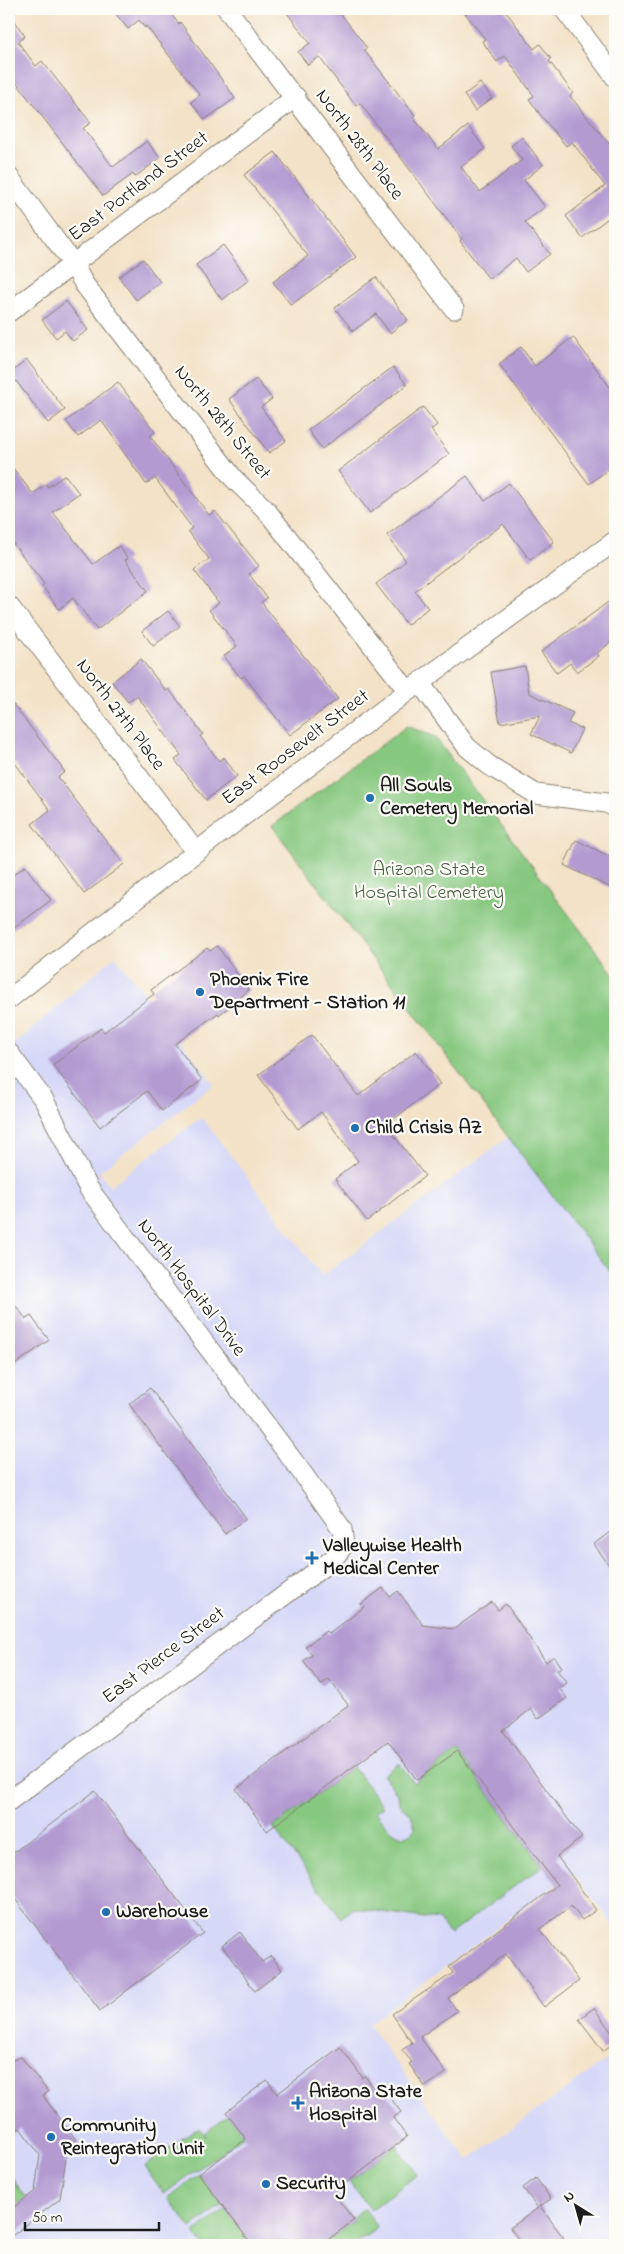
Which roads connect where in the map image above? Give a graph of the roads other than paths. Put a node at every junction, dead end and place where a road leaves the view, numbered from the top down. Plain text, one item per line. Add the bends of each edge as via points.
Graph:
1 (227, 9) edge
2 (564, 9) edge
3 (615, 77) edge
4 (296, 97) junction
5 (9, 178) edge
6 (73, 264) junction
7 (454, 309) dead end
8 (9, 312) edge
9 (615, 541) edge
10 (9, 606) edge
11 (414, 687) junction
12 (615, 807) edge
13 (196, 852) junction
14 (9, 999) edge
15 (9, 1053) edge
16 (344, 1545) joint
17 (9, 1801) edge

1 - 4 street, North 28th Place
2 - 3 street
4 - 6 street, East Portland Street
4 - 7 street, North 28th Place
5 - 6 street, North 28th Street
6 - 8 street, East Portland Street
6 - 11 street, North 28th Street via 84,284 234,479 266,510
9 - 11 street, East Roosevelt Street
10 - 13 street, North 27th Place
11 - 12 street, North 28th Street via 467,746 490,766 536,794
11 - 13 street, East Roosevelt Street
13 - 14 street, East Roosevelt Street
15 - 16 street, North Hospital Drive via 44,1100 89,1189 342,1529
16 - 17 street, East Pierce Street via 333,1559

